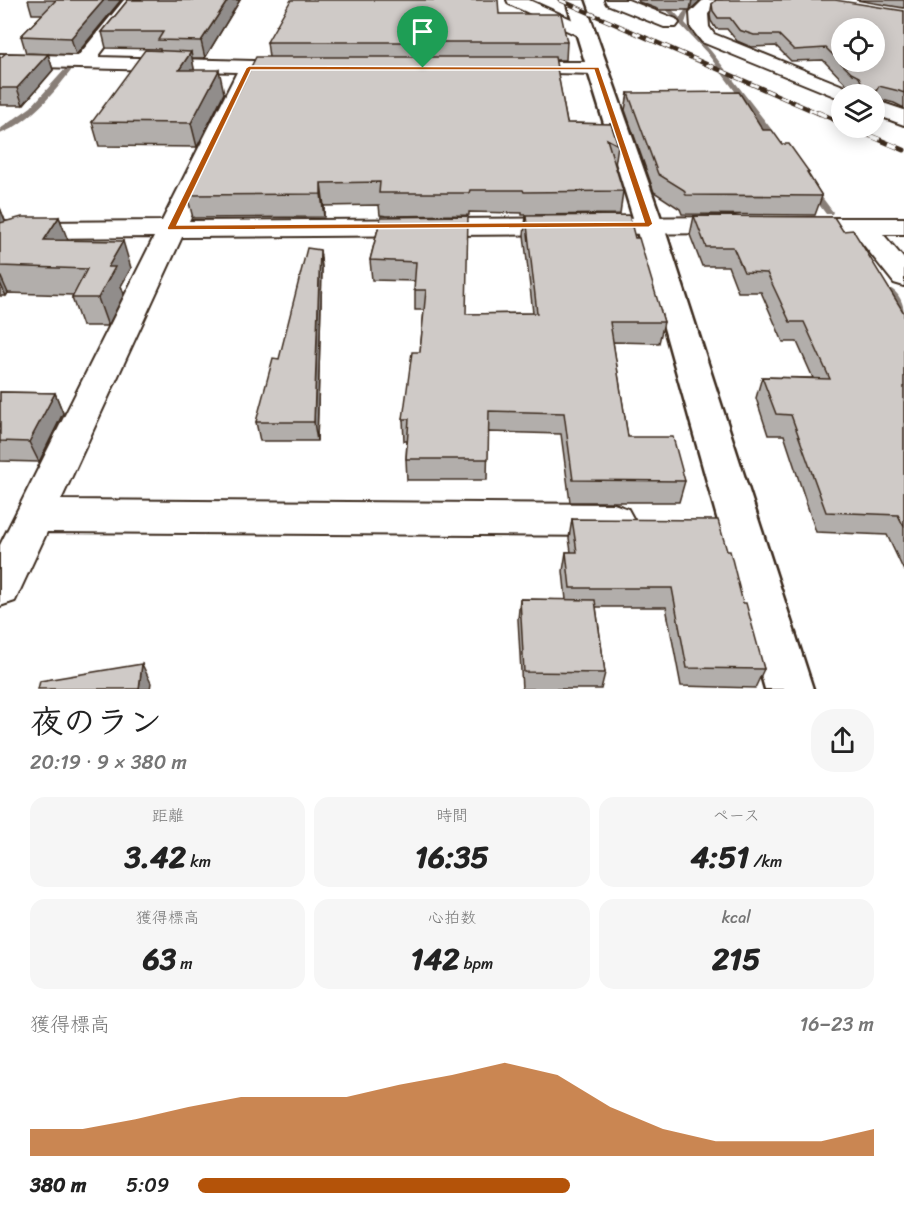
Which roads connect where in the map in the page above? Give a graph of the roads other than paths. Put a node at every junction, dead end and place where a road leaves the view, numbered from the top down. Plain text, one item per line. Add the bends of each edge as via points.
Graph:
1 (133, 0) edge
2 (515, 0) edge
3 (575, 0) edge
4 (613, 0) edge
5 (713, 0) edge
6 (670, 23) dead end
7 (585, 32) junction
8 (0, 60) edge
9 (74, 63) junction
10 (249, 68) junction
11 (309, 68) edge
12 (501, 68) edge
13 (597, 68) junction
14 (833, 84) edge
15 (885, 110) edge
16 (904, 118) edge
17 (649, 224) junction
18 (862, 226) junction
19 (904, 226) edge
20 (171, 228) junction
21 (0, 243) edge
22 (904, 277) edge
23 (36, 516) junction
24 (643, 520) edge
25 (0, 588) edge
26 (789, 689) edge

1 - 9 street
2 - 7 street
3 - 7 street
4 - 6 street
5 - 14 street via 699,13 700,28 708,38 810,80
7 - 13 street
8 - 9 street
9 - 10 street
10 - 11 street
10 - 20 street
12 - 13 street
13 - 17 street
15 - 16 street
17 - 18 street
17 - 20 street
17 - 26 street via 720,521
18 - 19 street
18 - 22 street
20 - 21 street via 41,230
20 - 23 street
23 - 24 street
23 - 25 street

